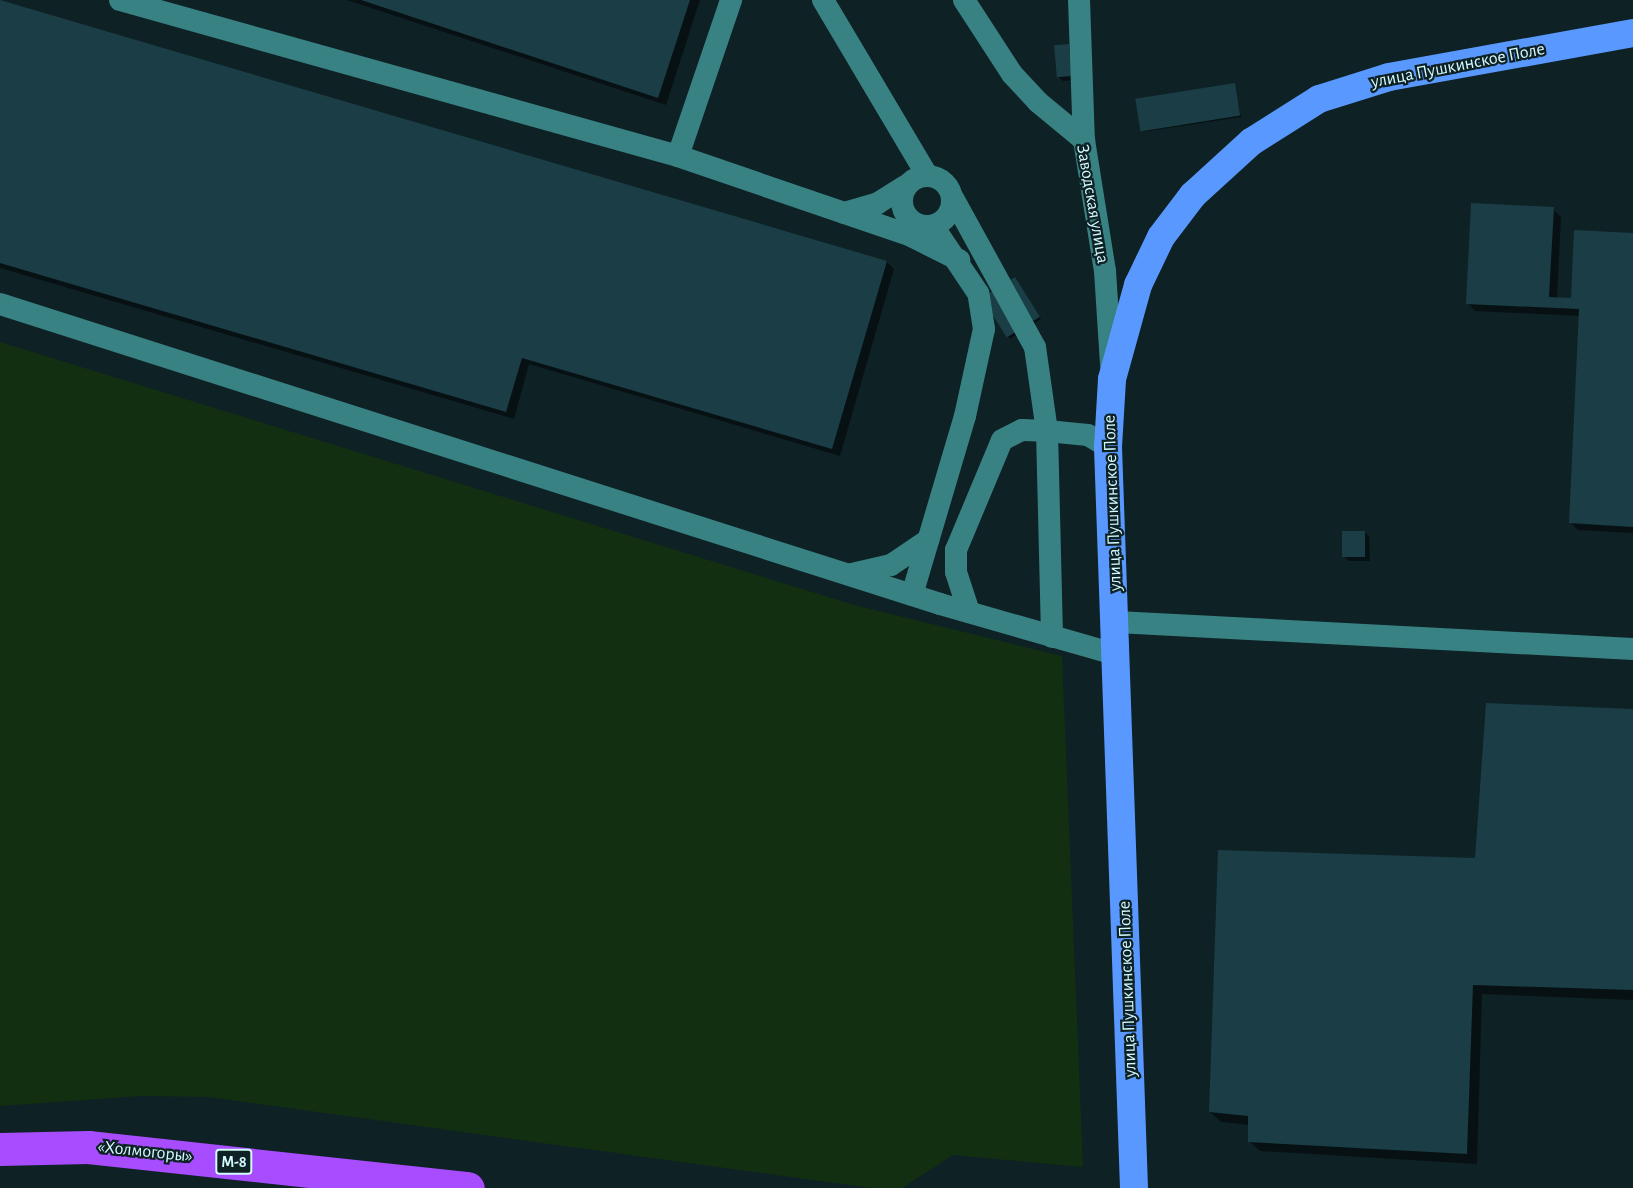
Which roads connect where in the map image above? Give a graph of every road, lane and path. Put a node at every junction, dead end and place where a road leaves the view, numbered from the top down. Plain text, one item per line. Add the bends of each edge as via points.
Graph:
1 (120, 0) edge
2 (731, 0) edge
3 (823, 0) edge
4 (964, 0) edge
5 (1079, 0) edge
6 (1633, 33) edge
7 (1084, 140) junction
8 (678, 156) junction
9 (927, 175) junction
10 (905, 186) junction
11 (952, 198) junction
12 (844, 213) junction
13 (910, 220) junction
14 (933, 226) junction
15 (959, 260) junction
16 (1105, 271) junction
17 (1138, 285) junction
18 (0, 304) edge
19 (1112, 379) junction
20 (1048, 440) junction
21 (1108, 447) junction
22 (928, 540) junction
23 (850, 574) junction
24 (912, 595) junction
25 (969, 612) junction
26 (1117, 622) junction
27 (1052, 637) junction
28 (1633, 649) edge
29 (1118, 656) junction
30 (0, 1149) edge
31 (1132, 1181) edge
32 (468, 1188) edge

1 - 8 street
2 - 8 street
3 - 9 street
4 - 7 street, Заводская улица via 1012,74
5 - 7 street
6 - 17 main road, улица Пушкинское Поле via 1389,76 1319,99 1251,142 1193,195 1161,237
7 - 16 street, Заводская улица
8 - 12 street
9 - 10 street
9 - 11 street via 948,186
10 - 12 street via 878,202
10 - 13 street via 902,204
11 - 14 street via 951,210
11 - 20 street via 1035,347
12 - 13 street
12 - 15 street via 921,240
13 - 14 street via 921,226
14 - 15 street
15 - 22 street via 978,293 984,329 965,416
16 - 17 street
16 - 19 street, Заводская улица
17 - 19 main road, улица Пушкинское Поле
18 - 23 street
19 - 21 main road, улица Пушкинское Поле
20 - 21 street via 1088,435
20 - 25 street via 1022,430 1002,440 956,550 956,572
20 - 27 street
21 - 26 main road, улица Пушкинское Поле
22 - 23 street via 891,565
22 - 24 street
23 - 24 street
24 - 25 street
25 - 27 street
26 - 28 street
26 - 29 main road, улица Пушкинское Поле
27 - 29 street
29 - 31 main road, улица Пушкинское Поле
30 - 32 highway, «Холмогоры» / М-8 via 88,1147

